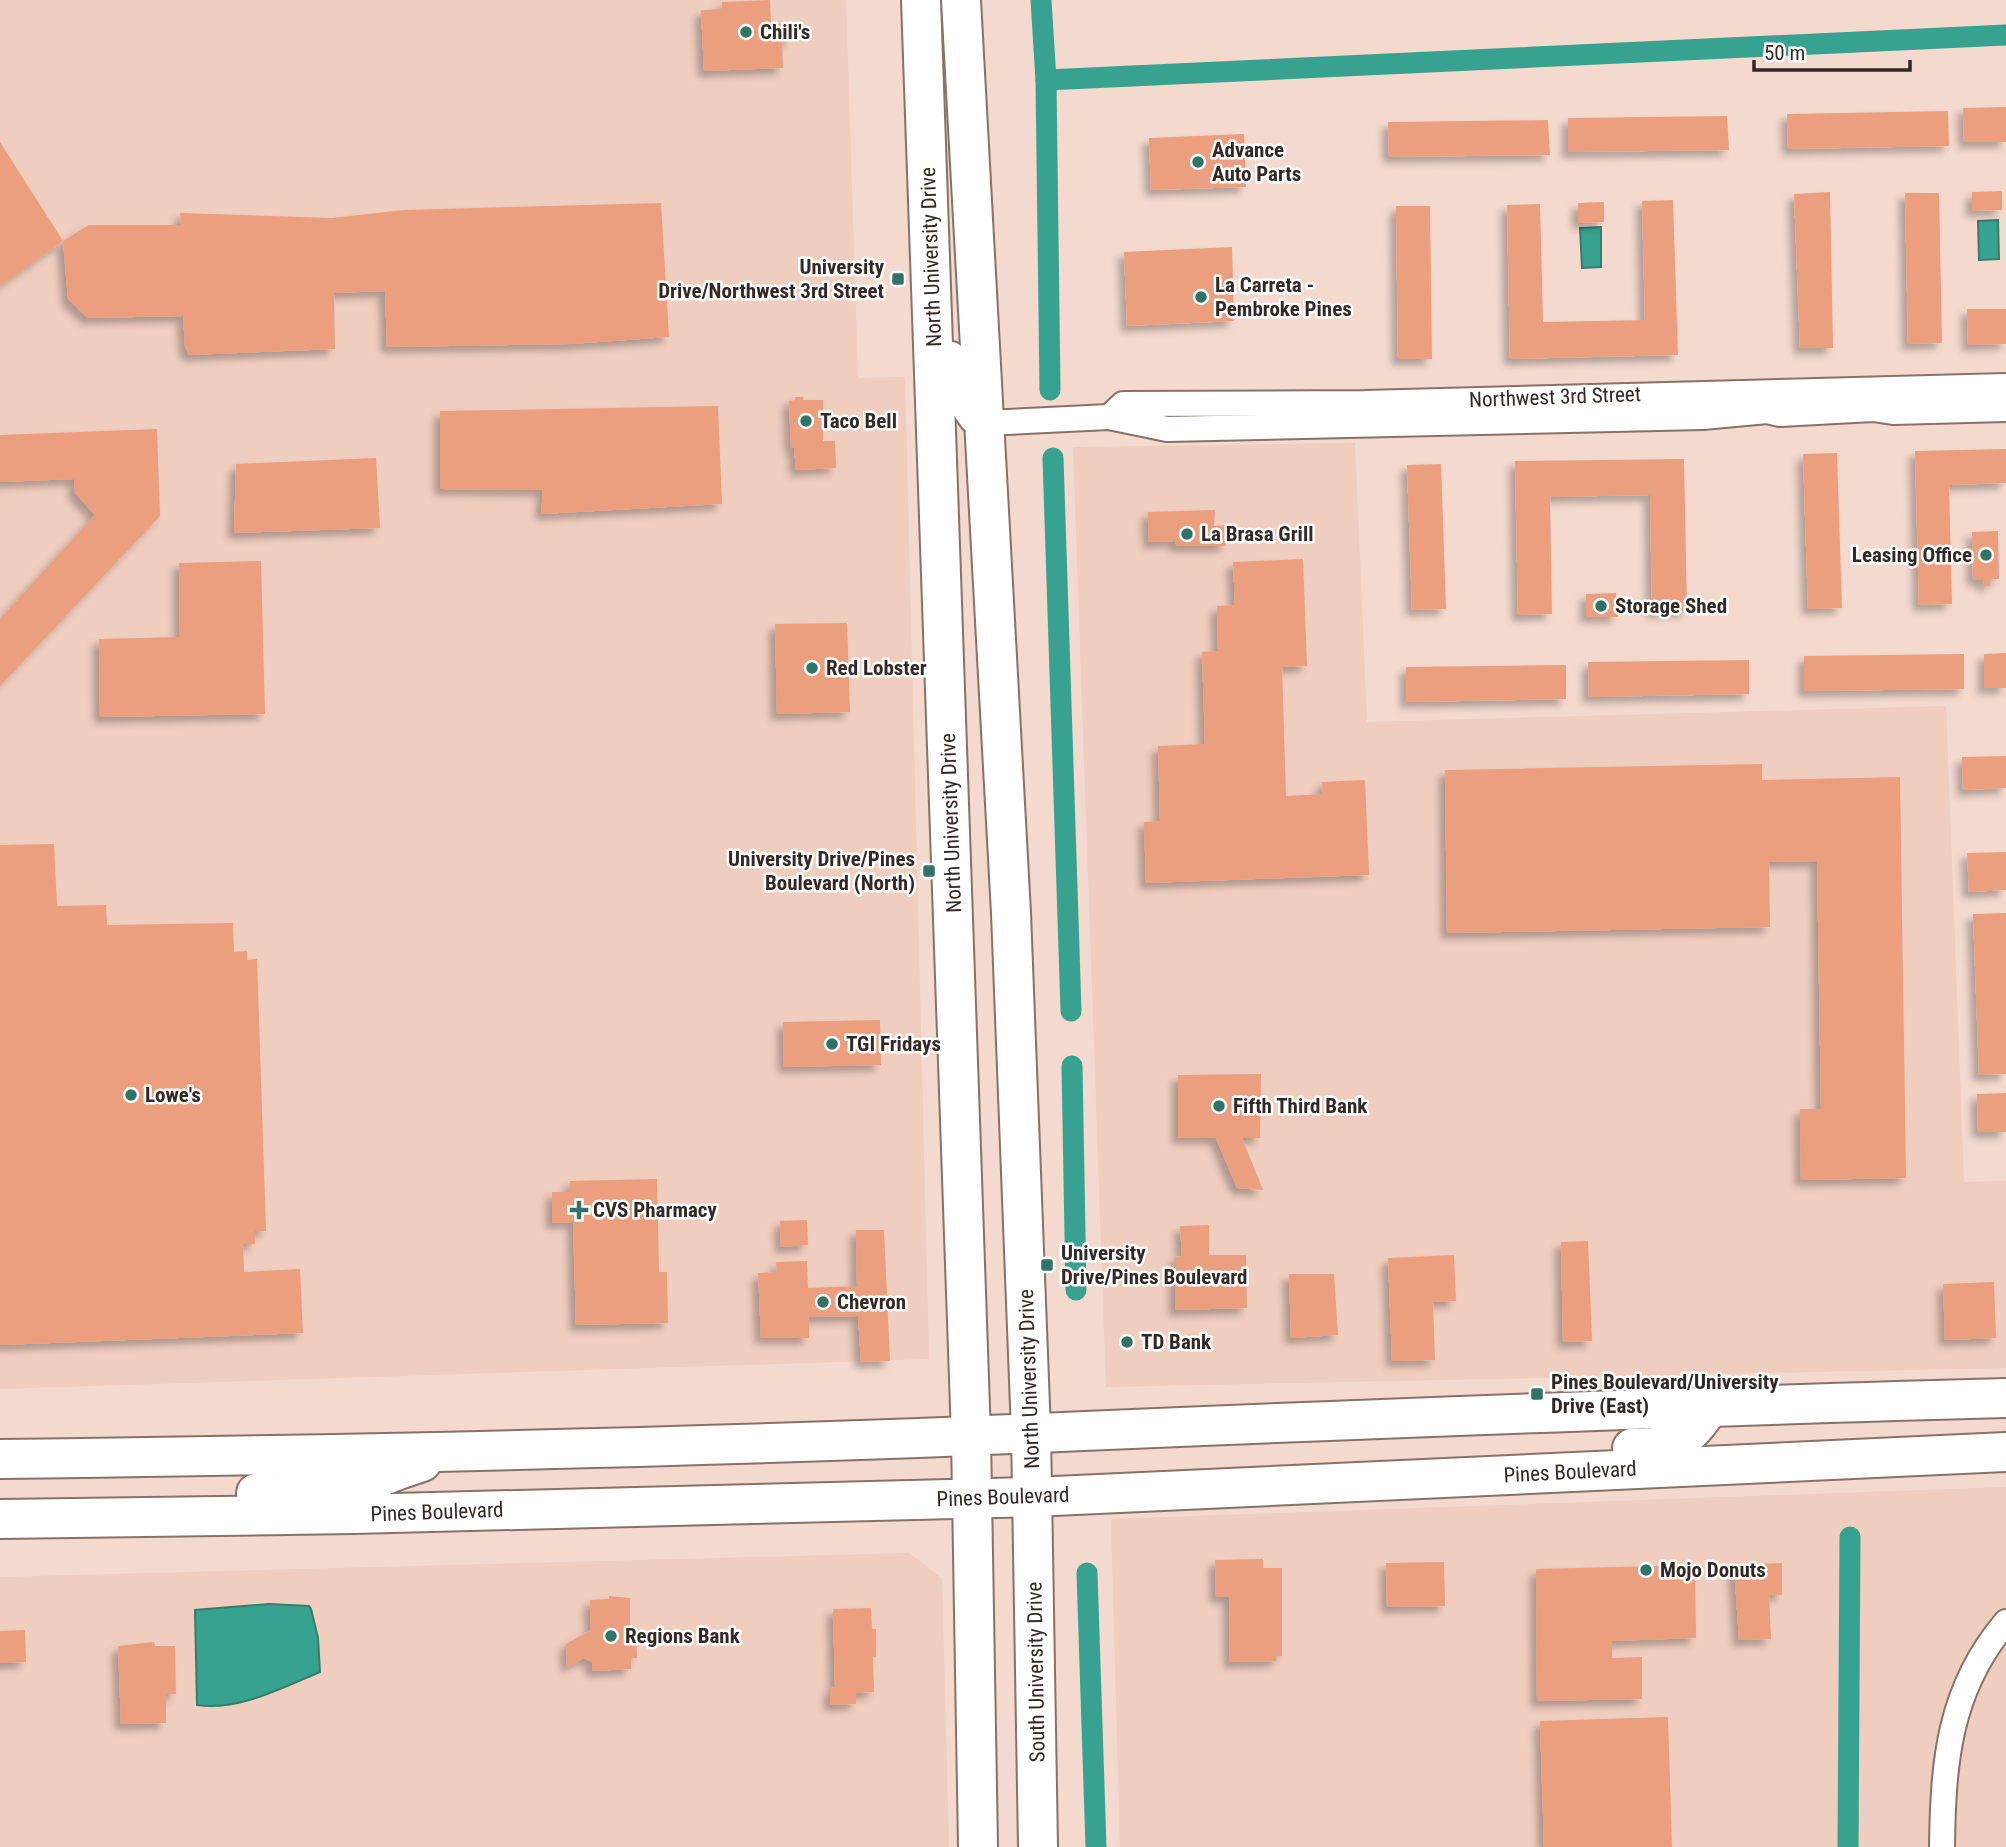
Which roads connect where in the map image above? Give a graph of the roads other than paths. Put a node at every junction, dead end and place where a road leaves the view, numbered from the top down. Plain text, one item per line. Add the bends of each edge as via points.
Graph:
1 (921, 0) edge
2 (961, 0) edge
3 (927, 149) junction
4 (2006, 386) edge
5 (2006, 409) edge
6 (1109, 417) junction
7 (985, 422) junction
8 (2006, 1398) edge
9 (1957, 1400) junction
10 (1710, 1406) junction
11 (1031, 1432) junction
12 (971, 1436) junction
13 (2006, 1440) edge
14 (447, 1452) junction
15 (2006, 1452) edge
16 (1942, 1454) junction
17 (340, 1455) junction
18 (0, 1459) edge
19 (1710, 1465) junction
20 (1466, 1477) junction
21 (1033, 1497) junction
22 (973, 1498) junction
23 (354, 1514) junction
24 (83, 1518) junction
25 (0, 1519) edge
26 (2006, 1622) edge
27 (978, 1847) edge
28 (1038, 1847) edge
29 (1942, 1847) edge

1 - 3 main road, North University Drive
2 - 7 main road, North University Drive
3 - 7 street, North University Drive via 943,164 953,384 972,421
3 - 12 main road, North University Drive
4 - 6 street, Northwest 3rd Street via 1364,403 1123,404
5 - 6 street, Northwest 3rd Street via 1767,411 1703,417 1167,429
6 - 7 street, Northwest 3rd Street
7 - 11 main road, North University Drive via 1012,913
8 - 9 main road
9 - 10 main road
9 - 19 main road via 1903,1416 1729,1428 1714,1440
10 - 11 main road
10 - 20 main road via 1681,1441 1653,1448 1531,1454
11 - 12 main road
11 - 21 main road, North University Drive
12 - 14 main road
12 - 22 main road, North University Drive
13 - 16 street
14 - 17 main road
14 - 23 main road via 366,1485 355,1500
15 - 16 main road, Pines Boulevard
16 - 19 main road, Pines Boulevard
17 - 18 main road
17 - 24 main road via 334,1476 321,1485 281,1493 117,1495
19 - 20 main road, Pines Boulevard
20 - 21 main road, Pines Boulevard
21 - 22 main road, Pines Boulevard
21 - 28 main road, South University Drive
22 - 23 main road, Pines Boulevard
22 - 27 main road
23 - 24 main road, Pines Boulevard
24 - 25 main road, Pines Boulevard
26 - 29 street via 1986,1645 1965,1685 1951,1730

